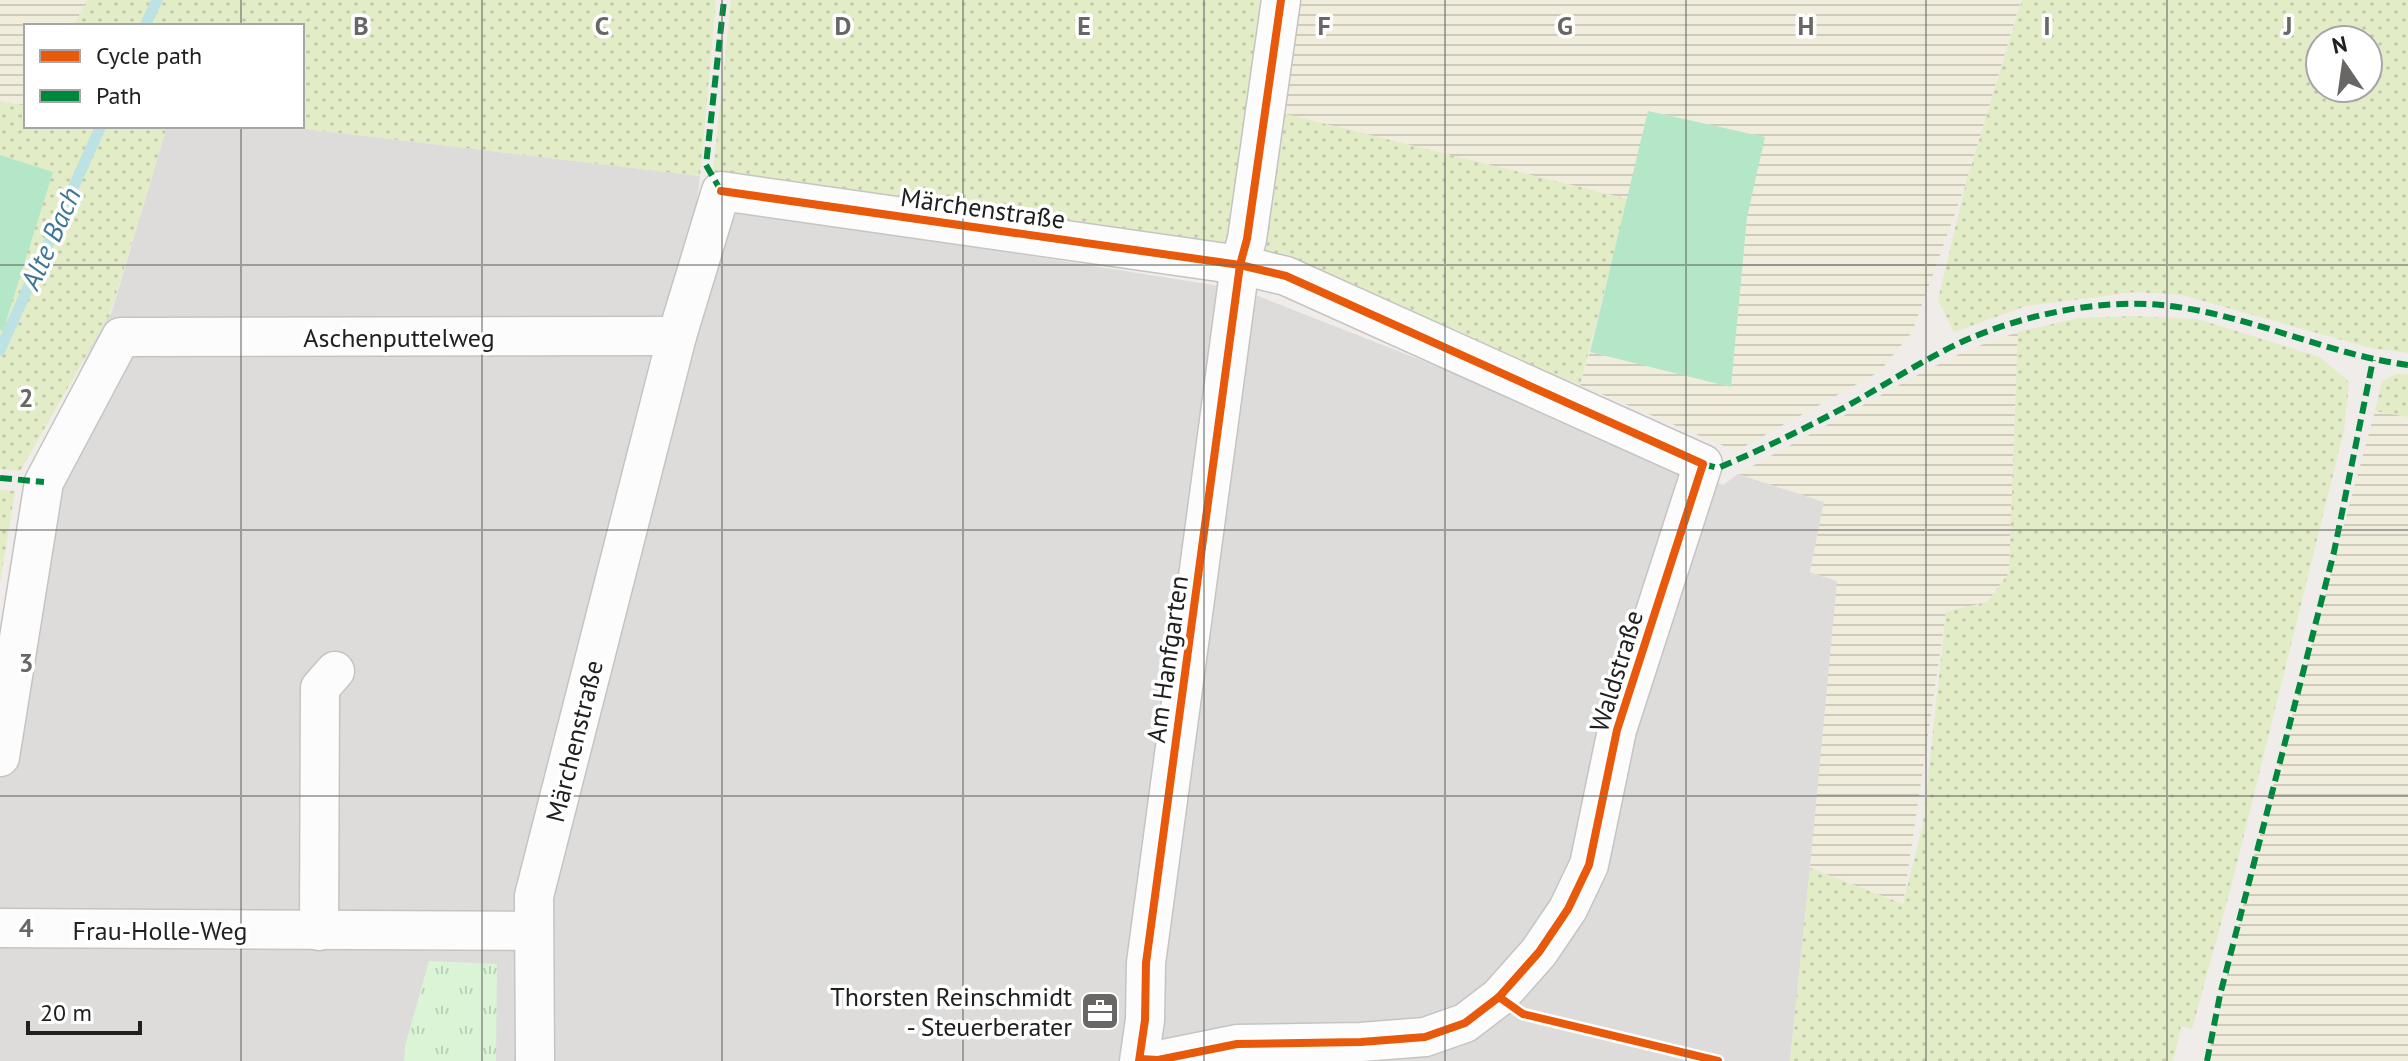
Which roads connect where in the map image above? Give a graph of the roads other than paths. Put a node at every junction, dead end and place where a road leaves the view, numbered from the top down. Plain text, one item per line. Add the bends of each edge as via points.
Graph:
1 (1281, 0) edge
2 (1240, 265) junction
3 (677, 336) junction
4 (335, 671) dead end
5 (0, 757) edge
6 (0, 928) edge
7 (319, 931) junction
8 (534, 931) junction
9 (1139, 1060) edge
10 (535, 1061) edge

1 - 2 street, Am Hanfgarten
2 - 3 street, Märchenstraße via 721,191
2 - 9 street, Am Hanfgarten via 1146,963
2 - 9 street, Waldstraße via 1286,276 1703,464 1617,730 1589,865 1547,941 1499,997 1465,1023 1425,1037 1237,1044
3 - 5 street, Aschenputtelweg via 121,337 44,482
3 - 8 street, Märchenstraße via 534,896
4 - 7 street via 320,688
6 - 7 street, Frau-Holle-Weg
7 - 8 street, Frau-Holle-Weg
8 - 10 street, Märchenstraße

